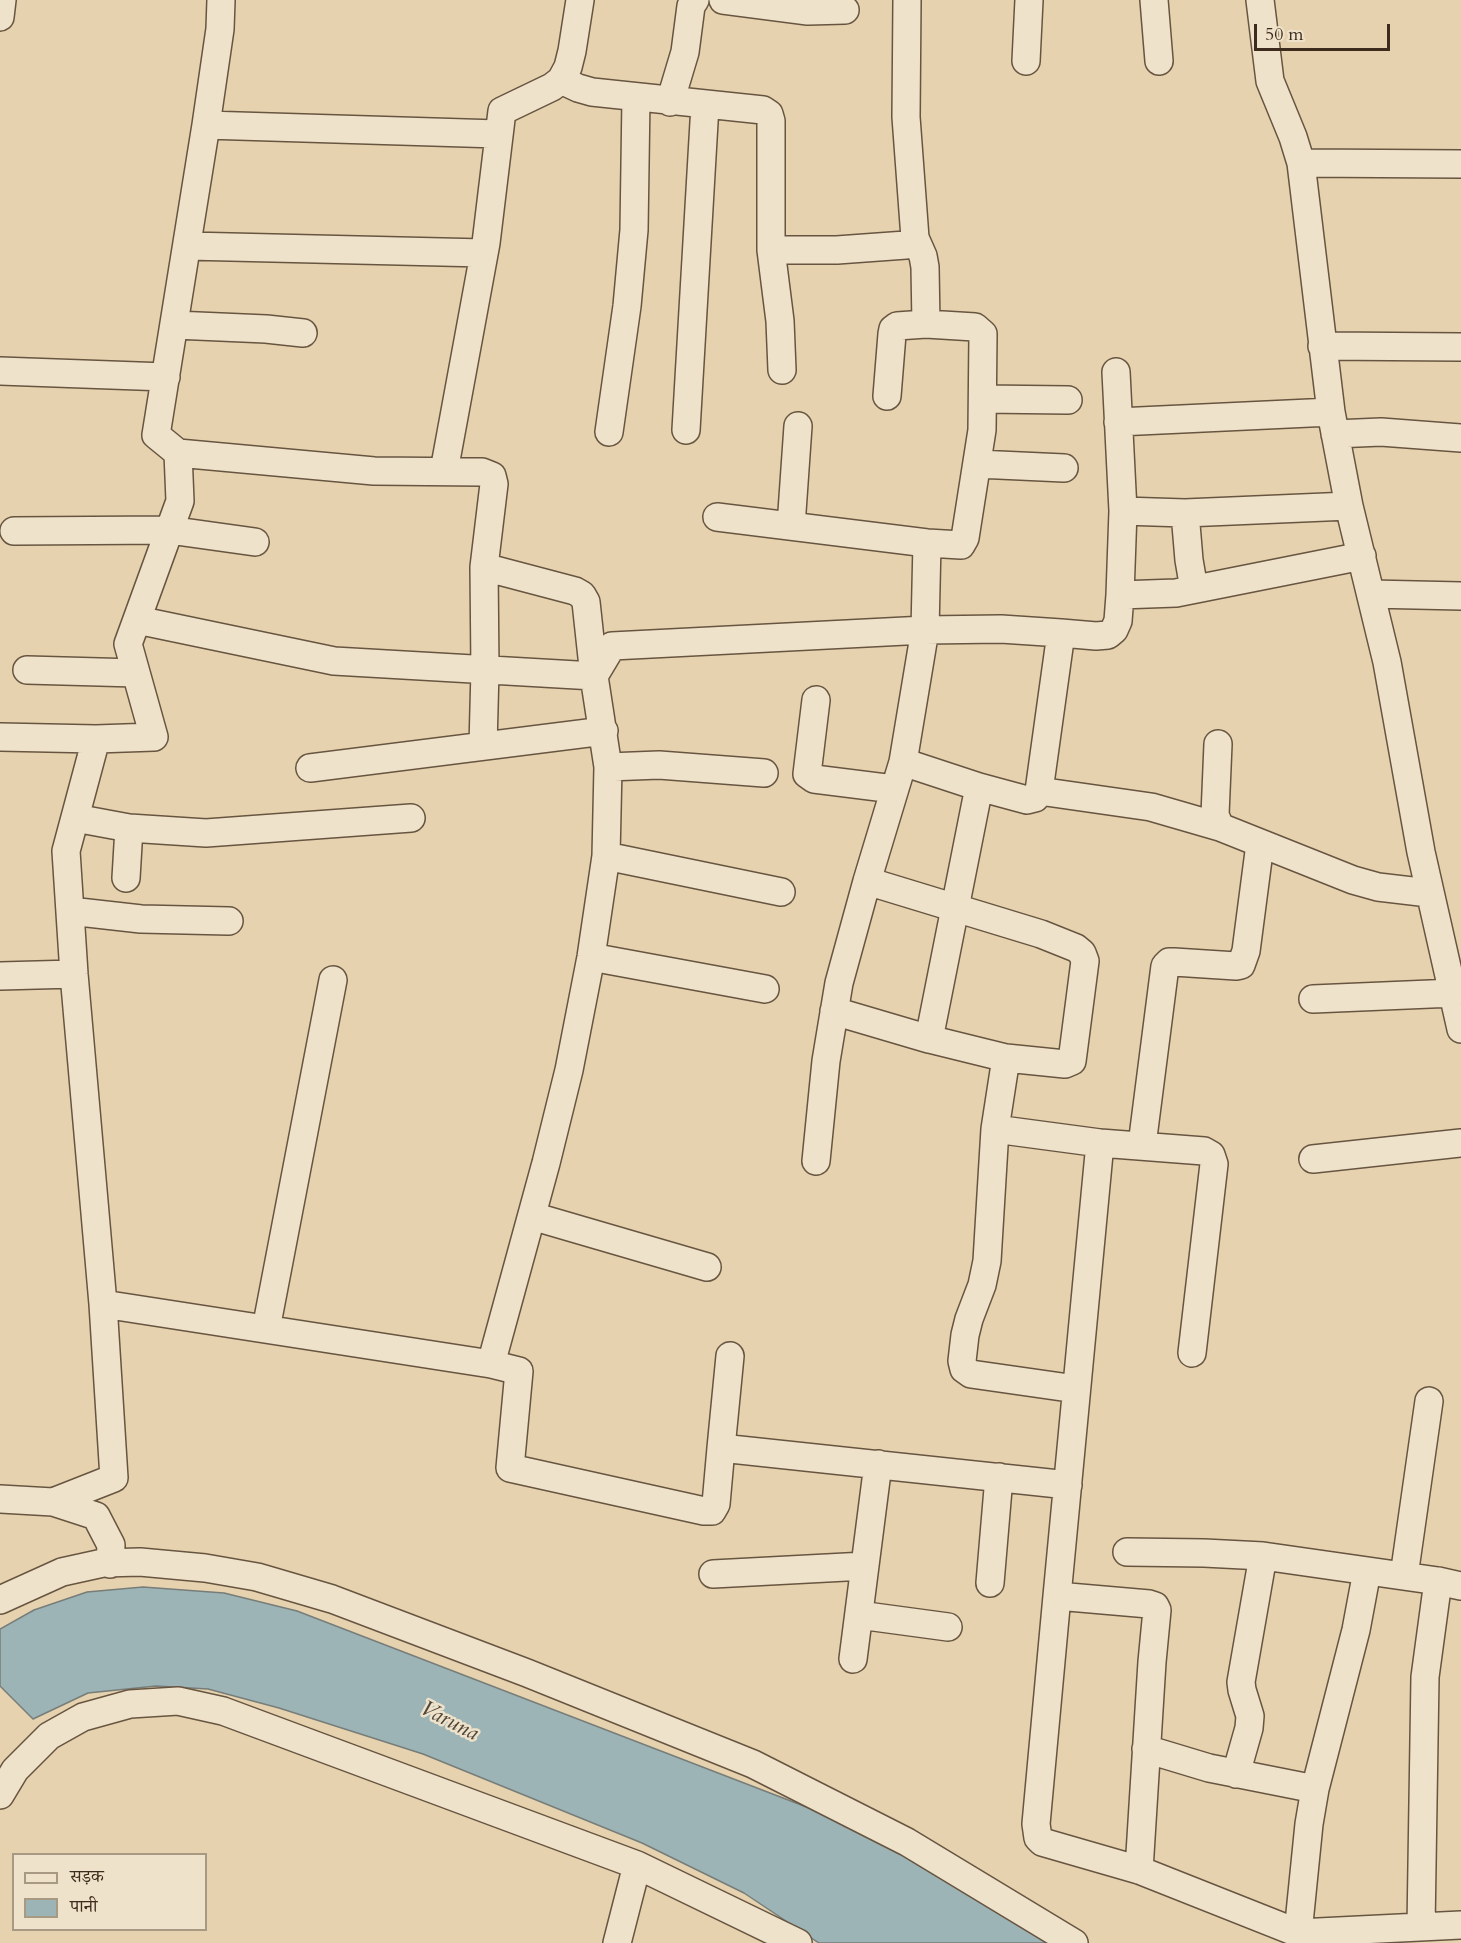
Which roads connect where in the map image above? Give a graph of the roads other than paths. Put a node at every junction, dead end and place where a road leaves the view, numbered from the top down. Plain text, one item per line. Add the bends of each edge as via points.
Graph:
1 (2, 0) edge
2 (221, 0) edge
3 (580, 0) edge
4 (695, 0) edge
5 (907, 0) edge
6 (1029, 0) edge
7 (1154, 0) edge
8 (1260, 0) edge
9 (736, 1) edge
10 (808, 5) edge
11 (845, 10) dead end
12 (0, 17) edge
13 (1026, 61) dead end
14 (1159, 61) dead end
15 (561, 80) junction
16 (636, 98) junction
17 (670, 102) junction
18 (705, 105) junction
19 (206, 125) junction
20 (498, 134) junction
21 (1301, 164) junction
22 (1461, 164) edge
23 (915, 238) junction
24 (188, 246) junction
25 (771, 250) junction
26 (484, 253) junction
27 (926, 324) junction
28 (174, 325) junction
29 (303, 333) dead end
30 (1322, 346) junction
31 (1461, 347) edge
32 (782, 370) dead end
33 (0, 371) edge
34 (1116, 372) dead end
35 (166, 377) junction
36 (887, 396) dead end
37 (983, 399) junction
38 (1068, 400) dead end
39 (1119, 422) junction
40 (1333, 423) junction
41 (798, 426) dead end
42 (686, 430) dead end
43 (609, 432) dead end
44 (1461, 438) edge
45 (178, 453) junction
46 (977, 464) junction
47 (1064, 468) dead end
48 (444, 471) junction
49 (1349, 506) junction
50 (1123, 511) junction
51 (1185, 513) junction
52 (717, 517) dead end
53 (790, 525) junction
54 (169, 530) junction
55 (14, 531) dead end
56 (255, 542) dead end
57 (927, 543) junction
58 (1362, 556) junction
59 (484, 567) junction
60 (1194, 589) junction
61 (1371, 594) junction
62 (1120, 595) junction
63 (1461, 597) edge
64 (137, 620) junction
65 (925, 630) junction
66 (1061, 633) junction
67 (27, 670) dead end
68 (485, 670) junction
69 (136, 674) junction
70 (594, 676) junction
71 (816, 700) dead end
72 (604, 730) junction
73 (0, 737) edge
74 (96, 739) junction
75 (1218, 744) dead end
76 (483, 746) junction
77 (903, 762) junction
78 (608, 767) junction
79 (310, 768) dead end
80 (765, 772) dead end
81 (979, 787) junction
82 (894, 789) junction
83 (1040, 791) junction
84 (75, 818) junction
85 (411, 818) dead end
86 (1220, 827) junction
87 (129, 828) junction
88 (1260, 844) junction
89 (606, 856) junction
90 (126, 878) dead end
91 (867, 881) junction
92 (781, 892) dead end
93 (1429, 893) junction
94 (954, 907) junction
95 (70, 911) junction
96 (229, 921) dead end
97 (591, 957) junction
98 (74, 974) junction
99 (0, 976) edge
100 (333, 980) dead end
101 (765, 989) dead end
102 (1454, 993) junction
103 (1313, 999) dead end
104 (834, 1011) junction
105 (1461, 1029) edge
106 (929, 1039) junction
107 (1006, 1058) junction
108 (995, 1130) junction
109 (1100, 1143) junction
110 (1461, 1143) edge
111 (1142, 1145) junction
112 (1313, 1159) dead end
113 (816, 1161) dead end
114 (531, 1215) junction
115 (707, 1268) dead end
116 (103, 1304) junction
117 (266, 1329) junction
118 (1192, 1353) dead end
119 (730, 1356) dead end
120 (491, 1364) junction
121 (1077, 1389) junction
122 (1429, 1401) dead end
123 (721, 1448) junction
124 (878, 1464) junction
125 (999, 1477) junction
126 (1068, 1485) junction
127 (0, 1499) edge
128 (53, 1502) junction
129 (1127, 1552) dead end
130 (1263, 1556) junction
131 (110, 1564) junction
132 (865, 1566) junction
133 (1367, 1571) junction
134 (713, 1574) dead end
135 (1404, 1576) junction
136 (990, 1583) dead end
137 (1449, 1583) edge
138 (1057, 1596) junction
139 (0, 1600) edge
140 (859, 1615) junction
141 (948, 1626) dead end
142 (853, 1659) dead end
143 (1146, 1749) junction
144 (1236, 1774) junction
145 (1315, 1789) junction
146 (0, 1795) edge
147 (637, 1865) junction
148 (1139, 1870) junction
149 (1461, 1925) edge
150 (1421, 1927) junction
151 (1299, 1933) junction
152 (617, 1943) edge
153 (798, 1943) edge
154 (1074, 1943) edge

1 - 12 street
2 - 19 street
3 - 15 street via 572,51
4 - 17 street via 686,52
5 - 23 street via 906,117
6 - 13 street
7 - 14 street
8 - 21 street via 1270,81
9 - 10 street
10 - 11 street
15 - 16 street via 592,92
15 - 20 street via 502,111
16 - 17 street
16 - 43 street via 634,230
17 - 18 street
18 - 25 street via 763,110 769,114
18 - 42 street
19 - 20 street
19 - 24 street
20 - 26 street
21 - 22 street
21 - 30 street
23 - 25 street via 906,245
23 - 27 street via 925,267
24 - 26 street
24 - 28 street
25 - 32 street
26 - 48 street
27 - 36 street via 893,329
27 - 37 street via 975,327 983,334
28 - 29 street
28 - 35 street
30 - 31 street
30 - 40 street
33 - 35 street
34 - 39 street
35 - 45 street via 156,435
37 - 38 street
37 - 46 street
39 - 40 street
39 - 50 street
40 - 44 street via 1381,432
40 - 49 street
41 - 53 street
45 - 48 street via 374,471
45 - 54 street via 180,501
46 - 47 street
46 - 57 street via 963,543
48 - 59 street via 482,472 494,480
49 - 51 street
49 - 58 street
50 - 51 street
50 - 62 street
51 - 60 street
52 - 53 street
53 - 57 street
54 - 55 street
54 - 56 street
54 - 64 street
57 - 65 street
58 - 60 street
58 - 61 street
59 - 68 street
59 - 70 street via 582,595 588,610
60 - 62 street
61 - 63 street
61 - 93 street
62 - 66 street via 1118,621 1108,635
64 - 68 street via 334,661
64 - 69 street via 128,645
65 - 66 street
65 - 70 street via 612,646
65 - 77 street
66 - 83 street
67 - 69 street
68 - 70 street
68 - 76 street
69 - 74 street via 154,738
70 - 72 street
71 - 82 street via 807,774 814,779
72 - 76 street
72 - 78 street
73 - 74 street
74 - 84 street
75 - 86 street via 1215,815
76 - 79 street
77 - 81 street
77 - 82 street
78 - 80 street via 659,765
78 - 89 street
81 - 83 street via 1027,800
81 - 94 street
82 - 91 street
83 - 86 street via 1151,807
84 - 87 street
84 - 95 street via 66,851
85 - 87 street via 206,833
86 - 88 street
87 - 90 street
88 - 93 street via 1353,880
88 - 111 street via 1241,965 1169,962 1165,966
89 - 92 street
89 - 97 street
91 - 94 street
91 - 104 street
93 - 102 street
94 - 106 street
94 - 107 street via 1076,948 1085,961 1072,1061 1065,1064
95 - 96 street via 141,919
95 - 98 street
97 - 101 street
97 - 114 street via 568,1070
98 - 99 street
98 - 116 street
100 - 117 street
102 - 103 street
102 - 105 street
104 - 106 street
104 - 113 street
106 - 107 street
107 - 108 street
108 - 109 street
108 - 121 street via 987,1261 969,1319 964,1369 970,1374
109 - 111 street
109 - 121 street
110 - 112 street
111 - 118 street via 1204,1151 1211,1155 1214,1164
114 - 115 street
114 - 120 street
116 - 117 street
116 - 128 street via 114,1478
117 - 120 street
119 - 123 street
120 - 123 street via 519,1371 510,1468 712,1511
121 - 126 street
122 - 135 street
123 - 124 street
124 - 125 street
124 - 132 street
125 - 126 street
125 - 136 street
126 - 138 street
127 - 128 street
128 - 131 street via 96,1516 111,1545
129 - 130 street
130 - 133 street
130 - 144 street via 1241,1682 1250,1716 1249,1728
131 - 139 street via 62,1572
131 - 154 street via 140,1562 205,1568 268,1580 332,1599 659,1725 753,1764 896,1837
132 - 134 street
132 - 140 street
133 - 135 street
133 - 145 street
135 - 137 street
137 - 150 street via 1425,1677
138 - 143 street via 1155,1606
138 - 148 street via 1036,1834 1042,1842
140 - 141 street
140 - 142 street
143 - 144 street
143 - 148 street
144 - 145 street
145 - 151 street
146 - 147 street via 15,1770 49,1736 83,1717 129,1704 178,1701 223,1711
147 - 152 street
147 - 153 street
148 - 151 street
149 - 150 street
150 - 151 street

